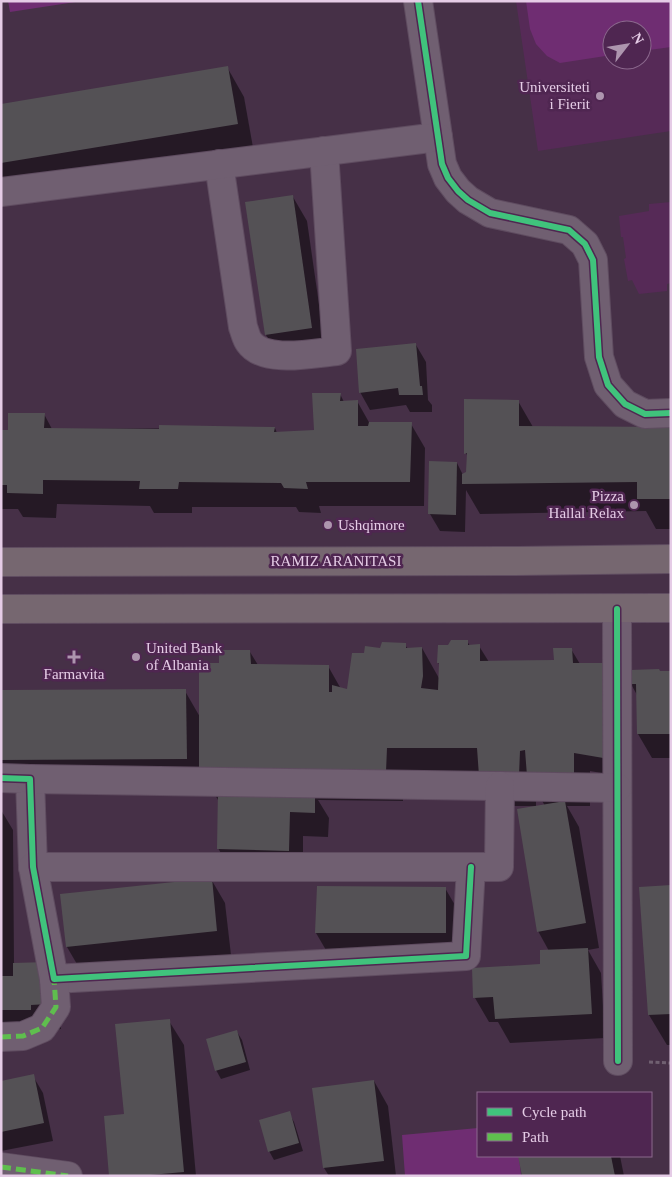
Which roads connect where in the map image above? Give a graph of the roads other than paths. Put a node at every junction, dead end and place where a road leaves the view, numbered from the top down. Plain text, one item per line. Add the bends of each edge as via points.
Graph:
1 (418, 1) edge
2 (438, 137) junction
3 (324, 151) junction
4 (219, 164) junction
5 (1, 192) edge
6 (671, 413) edge
7 (671, 559) edge
8 (1, 562) edge
9 (671, 608) edge
10 (617, 609) junction
11 (1, 610) edge
12 (1, 778) edge
13 (30, 779) junction
14 (500, 786) junction
15 (617, 788) junction
16 (33, 867) junction
17 (471, 867) junction
18 (54, 979) junction
19 (1, 1037) edge
20 (618, 1061) dead end
21 (1, 1167) edge
22 (68, 1176) edge

1 - 2 street
2 - 3 street
2 - 6 street via 445,171 468,200 490,213 569,230 585,244 593,260 599,357 608,385 625,404 645,414
3 - 4 street
3 - 4 street via 336,351 279,356 262,353 249,343 243,327
4 - 5 street
7 - 8 main road, RAMIZ ARANITASI
9 - 10 main road
10 - 11 main road
10 - 15 street
12 - 13 street
13 - 14 street
13 - 16 street
14 - 15 street
14 - 17 street via 499,867
15 - 20 street
16 - 17 street
16 - 18 street
17 - 18 street via 466,956
18 - 19 street via 56,1007 42,1028 23,1036
21 - 22 street

